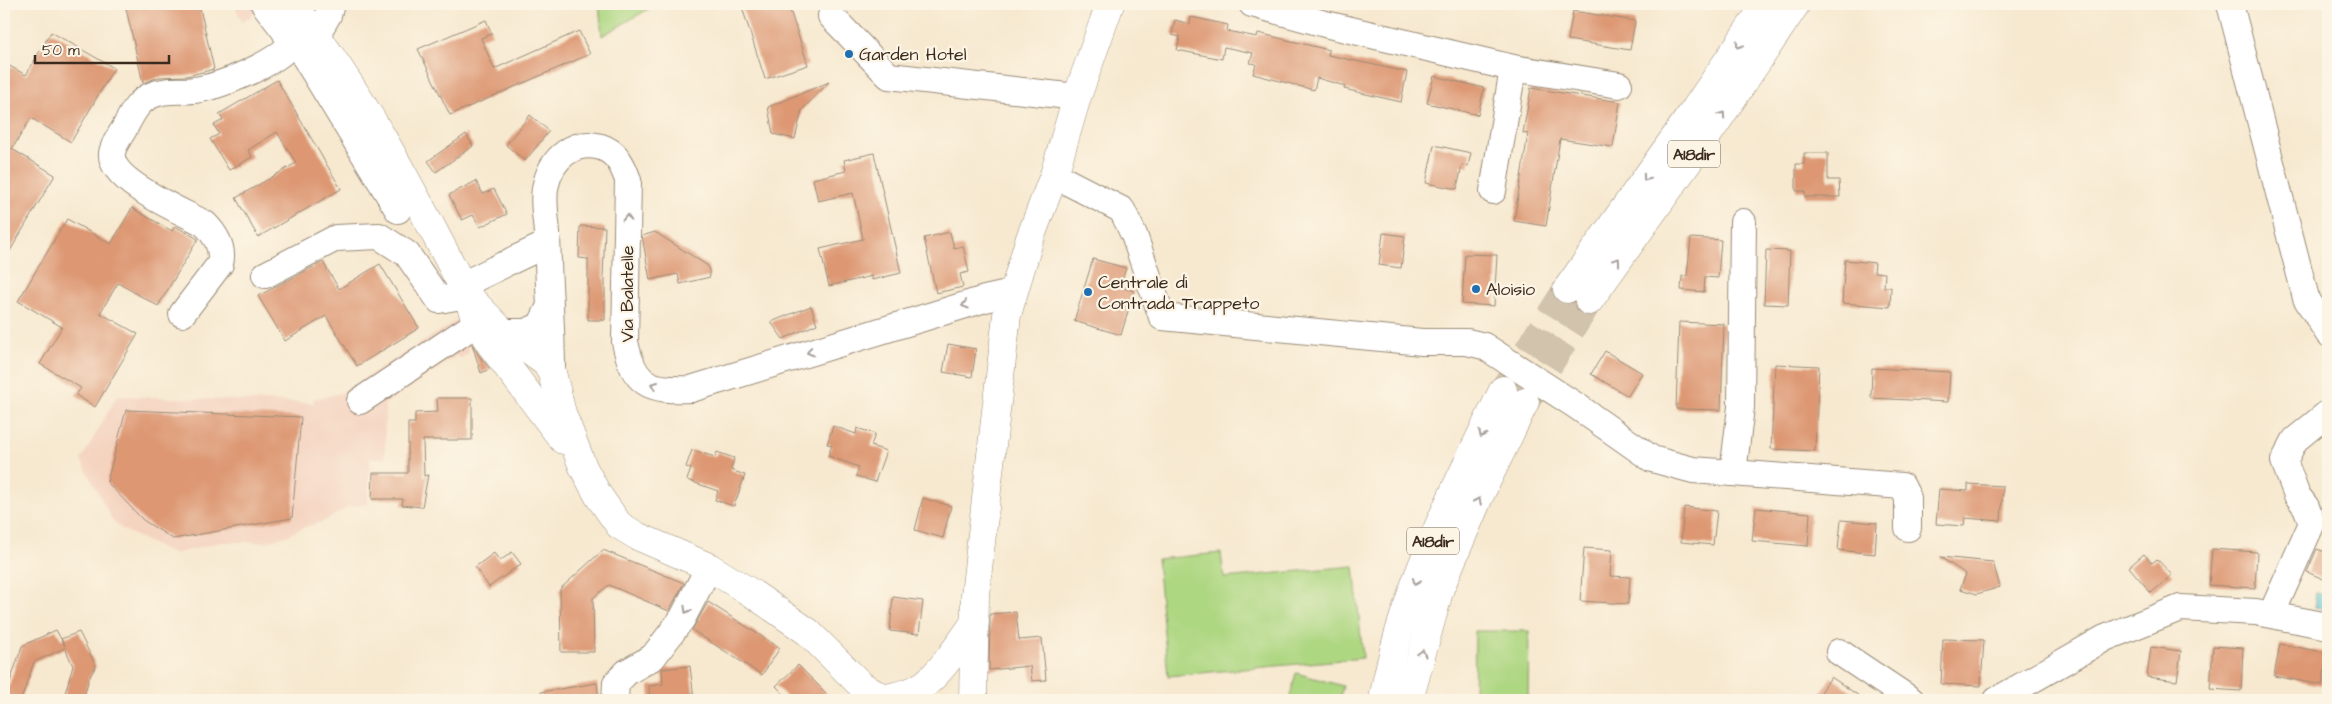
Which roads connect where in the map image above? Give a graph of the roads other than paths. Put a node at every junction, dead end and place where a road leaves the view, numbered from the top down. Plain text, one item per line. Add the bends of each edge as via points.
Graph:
1 (264, 4) edge
2 (331, 4) edge
3 (1110, 4) edge
4 (1252, 4) edge
5 (1766, 4) edge
6 (1796, 4) edge
7 (2230, 4) edge
8 (831, 16) dead end
9 (302, 38) edge
10 (1513, 68) junction
11 (1619, 85) dead end
12 (1078, 97) junction
13 (1054, 176) junction
14 (1493, 191) dead end
15 (1743, 222) dead end
16 (547, 244) junction
17 (265, 275) dead end
18 (465, 290) junction
19 (1012, 293) junction
20 (182, 314) dead end
21 (477, 323) junction
22 (528, 327) junction
23 (2328, 333) edge
24 (552, 373) junction
25 (517, 379) junction
26 (360, 401) dead end
27 (2328, 414) edge
28 (583, 467) junction
29 (1733, 473) junction
30 (1908, 528) dead end
31 (709, 567) junction
32 (2274, 615) junction
33 (975, 622) junction
34 (2328, 626) edge
35 (1839, 652) dead end
36 (928, 682) junction
37 (966, 698) edge
38 (891, 699) edge
39 (615, 700) edge
40 (1383, 700) edge
41 (1409, 700) edge
42 (1911, 700) edge
43 (1997, 700) edge

1 - 9 street via 284,30
2 - 9 street via 328,15
3 - 12 main road
4 - 10 street
5 -> 6 main road, A18dir via 1694,110 1578,295 1716,123
7 - 23 street via 2306,298
8 - 12 street via 890,76
9 - 18 main road via 380,134 397,194
9 - 20 street via 243,75 195,90 167,91 148,97 136,107 112,153 117,170 123,177 214,232 222,257 220,264
10 - 11 street
10 - 14 street
12 - 13 main road
13 - 19 main road
13 - 29 street via 1122,210 1134,234 1162,316 1484,346 1652,460 1693,470
15 - 29 street via 1741,407
16 - 18 street via 507,263
19 -> 16 street, Via Balatelle via 692,389 666,390 648,384 635,374 629,362 625,342 628,180 622,164 608,149 592,144 578,146 563,153 551,169 545,186
16 - 22 street, Via Balatelle
17 - 18 street via 336,238 379,236 407,254 439,300
18 - 21 main road
18 - 22 main road
19 - 33 main road via 989,463
21 - 25 main road
21 - 26 street
22 - 24 main road via 540,358
22 - 24 street via 552,328
22 - 25 street via 516,354
24 - 28 main road via 562,413
25 - 28 main road
27 - 32 street via 2295,440 2284,461 2312,523
28 - 31 main road via 619,524 637,536
29 - 30 street via 1902,486 1908,498
31 - 38 main road via 808,632 861,685
31 -> 39 street via 682,619 653,657 627,672 616,684
32 - 34 street
32 - 43 street via 2180,608 2105,638
33 - 36 main road
33 - 37 main road
35 - 42 street
36 - 37 main road via 951,680
36 - 38 main road
41 -> 40 main road, A18dir via 1440,588 1478,499 1514,396 1455,489 1411,592

